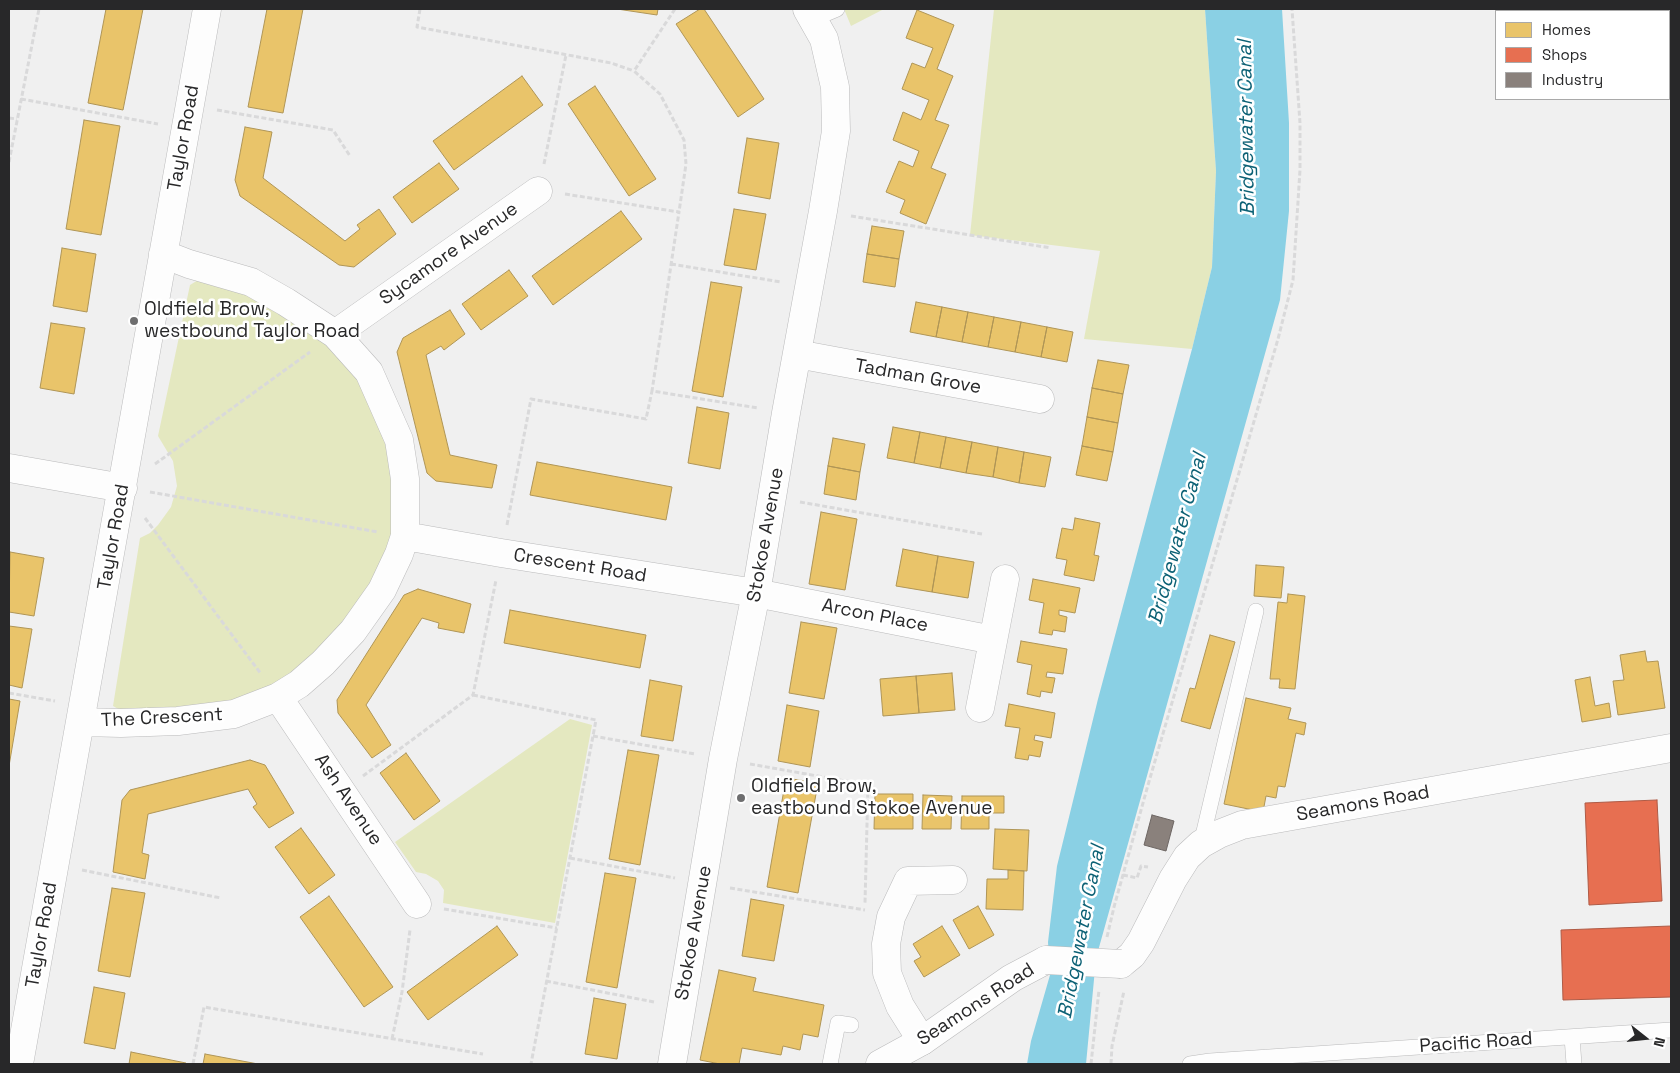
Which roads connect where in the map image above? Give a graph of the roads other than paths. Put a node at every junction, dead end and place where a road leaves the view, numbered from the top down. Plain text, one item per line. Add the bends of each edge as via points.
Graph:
1 (207, 9) edge
2 (819, 12) edge
3 (538, 191) road end
4 (163, 254) junction
5 (335, 334) junction
6 (797, 354) junction
7 (1040, 399) dead end
8 (9, 468) edge
9 (122, 488) junction
10 (404, 536) junction
11 (1005, 579) dead end
12 (756, 593) junction
13 (1256, 611) dead end
14 (993, 640) junction
15 (278, 697) junction
16 (980, 708) dead end
17 (82, 714) junction
18 (1671, 748) edge
19 (1201, 844) junction
20 (953, 880) dead end
21 (417, 904) road end
22 (851, 1025) dead end
23 (1671, 1030) edge
24 (1572, 1037) junction
25 (922, 1041) junction
26 (19, 1064) edge
27 (672, 1064) edge
28 (830, 1064) edge
29 (880, 1064) edge
30 (1190, 1064) edge
31 (1574, 1064) edge

1 - 4 street, Taylor Road
2 - 6 street, Stokoe Avenue via 835,87 836,131
3 - 5 street, Sycamore Avenue
4 - 5 street, The Crescent via 251,282
4 - 9 street, Taylor Road
5 - 10 street, The Crescent via 369,372 399,440 405,479
6 - 7 street, Tadman Grove
6 - 12 street, Stokoe Avenue
8 - 9 street
9 - 17 street, Taylor Road
10 - 12 street, Crescent Road
10 - 15 street, The Crescent via 382,590 354,631 299,684
11 - 14 street
12 - 14 street, Arcon Place
12 - 27 street, Stokoe Avenue via 723,759
13 - 19 lane
14 - 16 street
15 - 17 street, The Crescent via 234,714 178,721 120,723
15 - 21 street, Ash Avenue
17 - 26 street, Taylor Road
18 - 19 street, Seamons Road via 1242,825
19 - 25 street, Seamons Road, bridge via 1187,857 1173,878 1142,942 1121,964 1046,960 1012,978
20 - 25 street via 899,881 891,917 886,944 887,973 900,1006
22 - 28 lane via 838,1023
23 - 24 lane, Pacific Road
24 - 30 lane, Pacific Road
24 - 31 lane
25 - 29 street, Seamons Road

